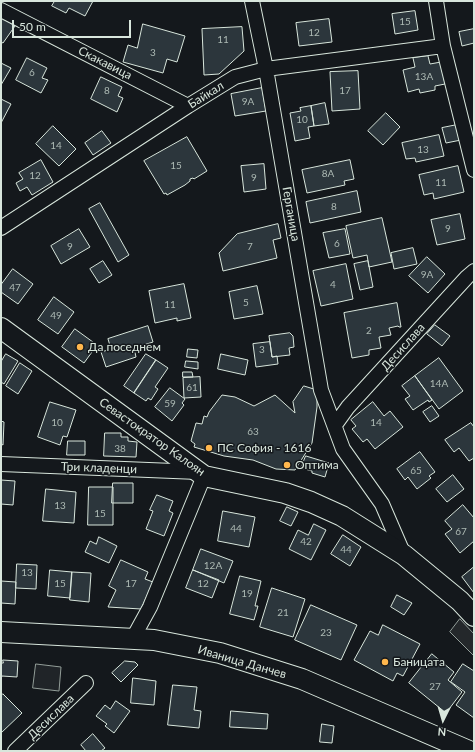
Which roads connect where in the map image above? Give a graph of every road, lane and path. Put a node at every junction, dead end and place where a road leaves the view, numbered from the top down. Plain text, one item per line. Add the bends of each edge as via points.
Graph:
1 (252, 1) edge
2 (436, 1) edge
3 (1, 10) edge
4 (443, 46) junction
5 (266, 69) junction
6 (188, 106) junction
7 (474, 170) edge
8 (1, 228) edge
9 (474, 271) edge
10 (1, 328) edge
11 (335, 425) junction
12 (1, 464) edge
13 (201, 474) junction
14 (404, 554) junction
15 (474, 616) edge
16 (1, 632) edge
17 (133, 638) junction
18 (86, 683) dead end
19 (15, 751) edge
20 (469, 751) edge

1 - 5 street, Герганица
2 - 4 street
3 - 6 street, Скакавица
4 - 5 street, Байкал
4 - 7 street
5 - 6 street, Байкал via 235,77
5 - 11 street, Герганица via 321,390
6 - 8 street, Байкал
9 - 11 street, Десислава via 353,402
10 - 13 main road, Севастократор Калоян
11 - 14 street, Севастократор Калоян via 343,449 382,504
12 - 13 street, Три кладенци
13 - 14 main road, Севастократор Калоян via 285,493 311,502 342,516
13 - 17 street via 150,607
14 - 15 main road, Севастократор Калоян
16 - 17 main road, Иваница Данчев
17 - 20 main road, Иваница Данчев via 220,653 302,679
18 - 19 street, Десислава

